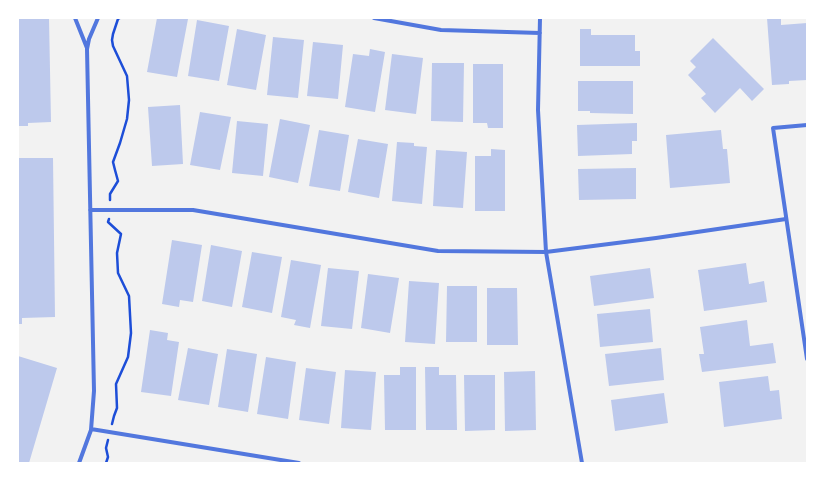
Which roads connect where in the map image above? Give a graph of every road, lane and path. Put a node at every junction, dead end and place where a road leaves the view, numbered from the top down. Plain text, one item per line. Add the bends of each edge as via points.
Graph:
1 (75, 18) edge
2 (98, 18) edge
3 (120, 18) edge
4 (374, 18) edge
5 (540, 18) edge
6 (540, 33) junction
7 (87, 49) junction
8 (807, 125) edge
9 (110, 201) dead end
10 (90, 210) junction
11 (109, 215) dead end
12 (786, 219) junction
13 (546, 252) junction
14 (807, 359) edge
15 (111, 428) dead end
16 (91, 429) junction
17 (109, 435) dead end
18 (79, 463) edge
19 (106, 463) edge
20 (299, 463) edge
21 (582, 463) edge

1 - 7 street
2 - 7 street
3 - 9 path via 113,34 112,46 127,76 129,100 127,118 113,162 118,181 110,194
4 - 6 street via 441,30
5 - 6 street
6 - 13 street via 538,110
7 - 10 street
8 - 12 street via 773,128
10 - 13 street via 193,210 438,250
10 - 16 street via 94,391
11 - 15 path via 108,222 121,234 117,253 118,273 129,296 131,334 128,357 116,384 117,408
12 - 13 street
12 - 14 street
13 - 21 street
16 - 18 street
16 - 20 street
17 - 19 path

